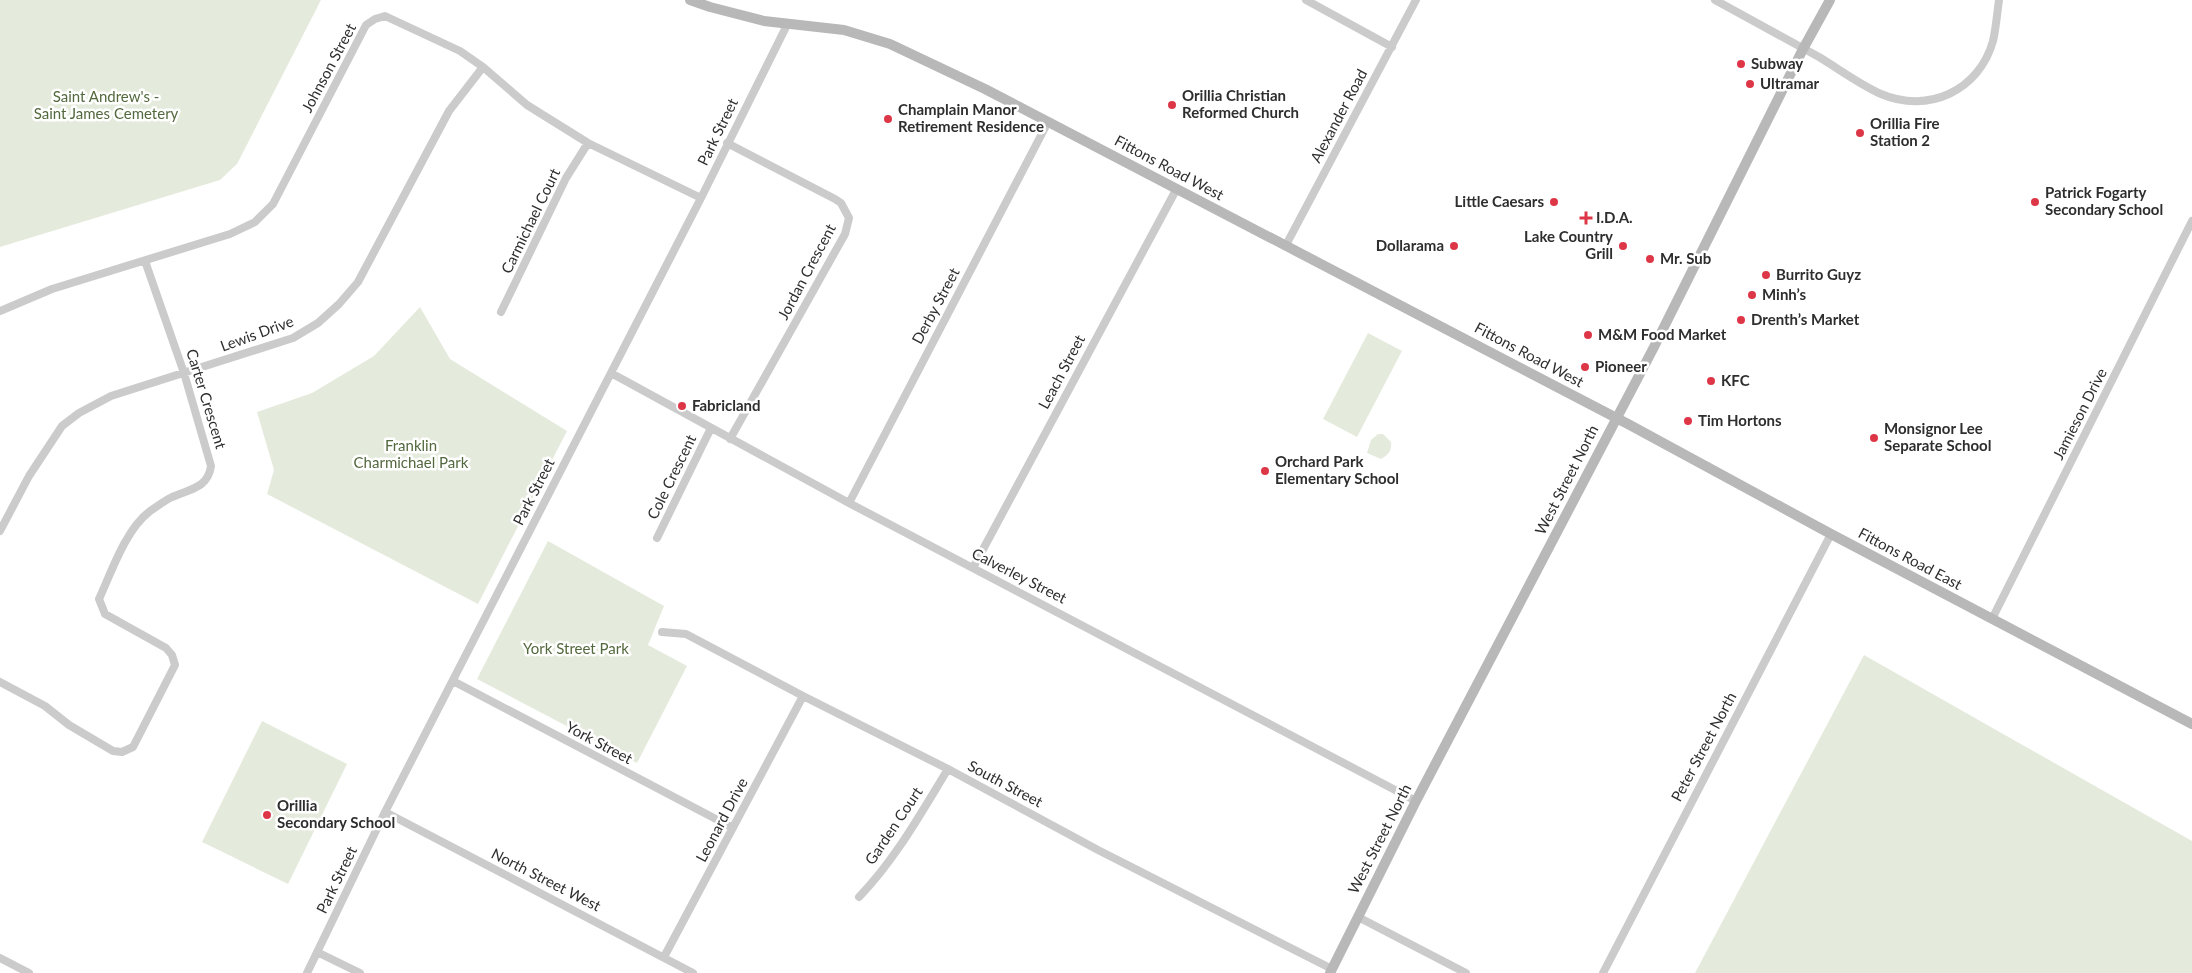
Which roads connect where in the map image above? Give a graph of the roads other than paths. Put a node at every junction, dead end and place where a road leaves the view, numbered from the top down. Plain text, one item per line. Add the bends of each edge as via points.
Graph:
1 (690, 0) edge
2 (1306, 0) edge
3 (1416, 0) edge
4 (1715, 0) edge
5 (1830, 0) edge
6 (1999, 0) edge
7 (787, 25) junction
8 (1392, 47) junction
9 (1803, 49) junction
10 (483, 67) junction
11 (1048, 122) junction
12 (588, 143) junction
13 (727, 143) junction
14 (1176, 190) junction
15 (700, 198) junction
16 (2192, 221) edge
17 (1286, 245) junction
18 (145, 261) junction
19 (0, 311) edge
20 (501, 312) dead end
21 (184, 373) junction
22 (610, 373) junction
23 (1616, 418) junction
24 (711, 428) junction
25 (730, 439) junction
26 (849, 503) junction
27 (0, 531) edge
28 (1831, 534) junction
29 (657, 538) dead end
30 (973, 568) junction
31 (1992, 619) junction
32 (662, 632) dead end
33 (453, 681) junction
34 (0, 682) edge
35 (804, 696) junction
36 (2192, 724) edge
37 (948, 769) junction
38 (1416, 801) junction
39 (385, 812) junction
40 (733, 828) junction
41 (859, 897) dead end
42 (1358, 916) junction
43 (317, 952) junction
44 (664, 957) junction
45 (0, 958) edge
46 (17, 970) edge
47 (1331, 971) edge
48 (29, 973) edge
49 (306, 973) edge
50 (360, 973) edge
51 (693, 973) edge
52 (1466, 973) edge
53 (1603, 973) edge

1 - 7 street, Fittons Road West
2 - 8 street
3 - 8 street, Alexander Road
4 - 9 street
5 - 9 street, West Street North
6 - 9 street via 1993,41 1976,74 1960,89 1938,99 1915,101 1881,94
7 - 11 street, Fittons Road West via 844,30 890,44
7 - 13 street, Park Street
8 - 17 street, Alexander Road
9 - 23 street, West Street North
10 - 12 street, Johnson Street via 527,105
10 - 18 street, Johnson Street via 460,51 385,16 375,19 366,26 273,204 256,222 230,234
10 - 21 street, Lewis Drive via 449,111 373,256 358,282 339,304 318,323 293,338
11 - 14 street, Fittons Road West
11 - 26 street, Derby Street
12 - 15 street, Johnson Street
12 - 20 street, Carmichael Court via 566,178
13 - 15 street, Park Street
13 - 25 street, Jordan Crescent via 835,199 849,218 845,234
14 - 17 street, Fittons Road West
14 - 30 street, Leach Street
15 - 22 street, Park Street
16 - 31 street, Jamieson Drive
17 - 23 street, Fittons Road West
18 - 19 street, Johnson Street via 52,289
18 - 21 street, Carter Crescent
21 - 27 street, Lewis Drive via 112,396 62,426 28,476
21 - 34 street, Carter Crescent via 209,454 210,476 194,489 171,498 147,514 130,535 99,599 105,614 166,648 175,665 132,747 122,752 113,751 69,725 45,706
22 - 24 street, Calverley Street
22 - 33 street, Park Street
23 - 28 street, Fittons Road East
23 - 38 street, West Street North
24 - 25 street, Calverley Street
24 - 29 street, Cole Crescent
25 - 26 street, Calverley Street
26 - 30 street, Calverley Street
28 - 31 street, Fittons Road East
28 - 53 street, Peter Street North
30 - 38 street, Calverley Street
31 - 36 street, Fittons Road East
32 - 35 street, South Street via 686,634
33 - 39 street, Park Street
33 - 40 street, York Street
35 - 37 street, South Street
35 - 40 street, Leonard Drive
37 - 41 street, Garden Court via 909,833
37 - 47 street, South Street
38 - 42 street, West Street North
39 - 43 street, Park Street
39 - 44 street, North Street West
40 - 44 street, Leonard Drive
42 - 47 street, West Street North
42 - 52 street
43 - 49 street, Park Street
43 - 50 street
44 - 51 street, North Street West
45 - 46 street
46 - 48 street

